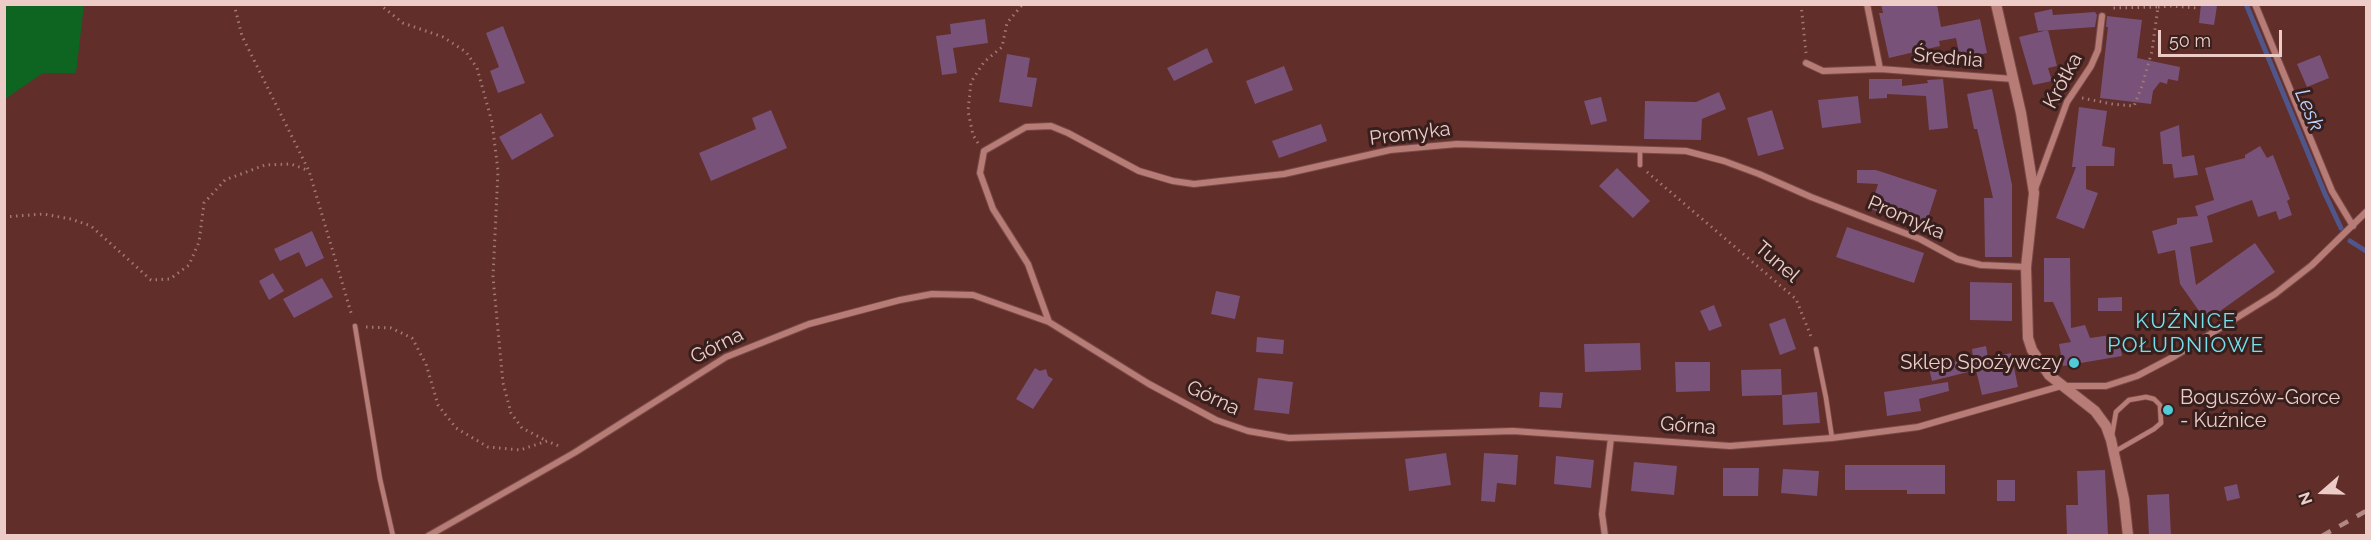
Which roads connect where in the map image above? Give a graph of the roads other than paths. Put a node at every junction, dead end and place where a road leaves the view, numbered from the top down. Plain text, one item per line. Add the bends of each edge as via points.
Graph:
1 (1867, 4) edge
2 (1996, 4) edge
3 (2255, 4) edge
4 (2102, 16) road end
5 (1806, 63) road end
6 (1880, 69) junction
7 (2013, 79) junction
8 (1640, 150) junction
9 (1640, 165) road end
10 (2034, 193) junction
11 (2367, 212) edge
12 (2353, 226) junction
13 (2026, 267) junction
14 (1049, 322) junction
15 (355, 326) road end
16 (1816, 350) road end
17 (2061, 387) junction
18 (1611, 438) junction
19 (1832, 438) junction
20 (2111, 440) junction
21 (2114, 452) junction
22 (393, 536) edge
23 (428, 536) edge
24 (1605, 536) edge
25 (2128, 536) edge

1 - 6 street
2 - 7 street
3 - 12 street via 2332,191
4 - 10 street, Krótka via 2098,50 2067,102
5 - 6 street, Średnia via 1823,71
6 - 7 street, Średnia
7 - 10 street
8 - 9 lane
8 - 13 street, Promyka via 1686,151 1724,161 1920,239 1957,259 1981,265
8 - 14 street, Promyka via 1457,144 1390,150 1284,174 1194,184 1139,171 1051,126 1026,127 984,151 980,173 990,200 1028,264
10 - 13 street
11 - 12 street, Górna
12 - 17 street, Górna via 2275,294 2175,356 2137,376 2106,386
13 - 17 street via 2026,324 2032,350
14 - 18 street, Górna via 1149,384 1216,420 1248,431 1289,438 1513,431
14 - 23 street, Górna via 973,295 932,294 809,324 726,357 574,453
15 - 22 lane
16 - 19 lane
17 - 19 street, Górna via 1918,427
17 - 20 street via 2096,411
18 - 19 street, Górna via 1730,446
18 - 24 street via 1602,514
20 - 21 street
20 - 21 lane via 2116,412 2121,406 2137,398 2154,399 2160,405 2161,423
21 - 25 street

